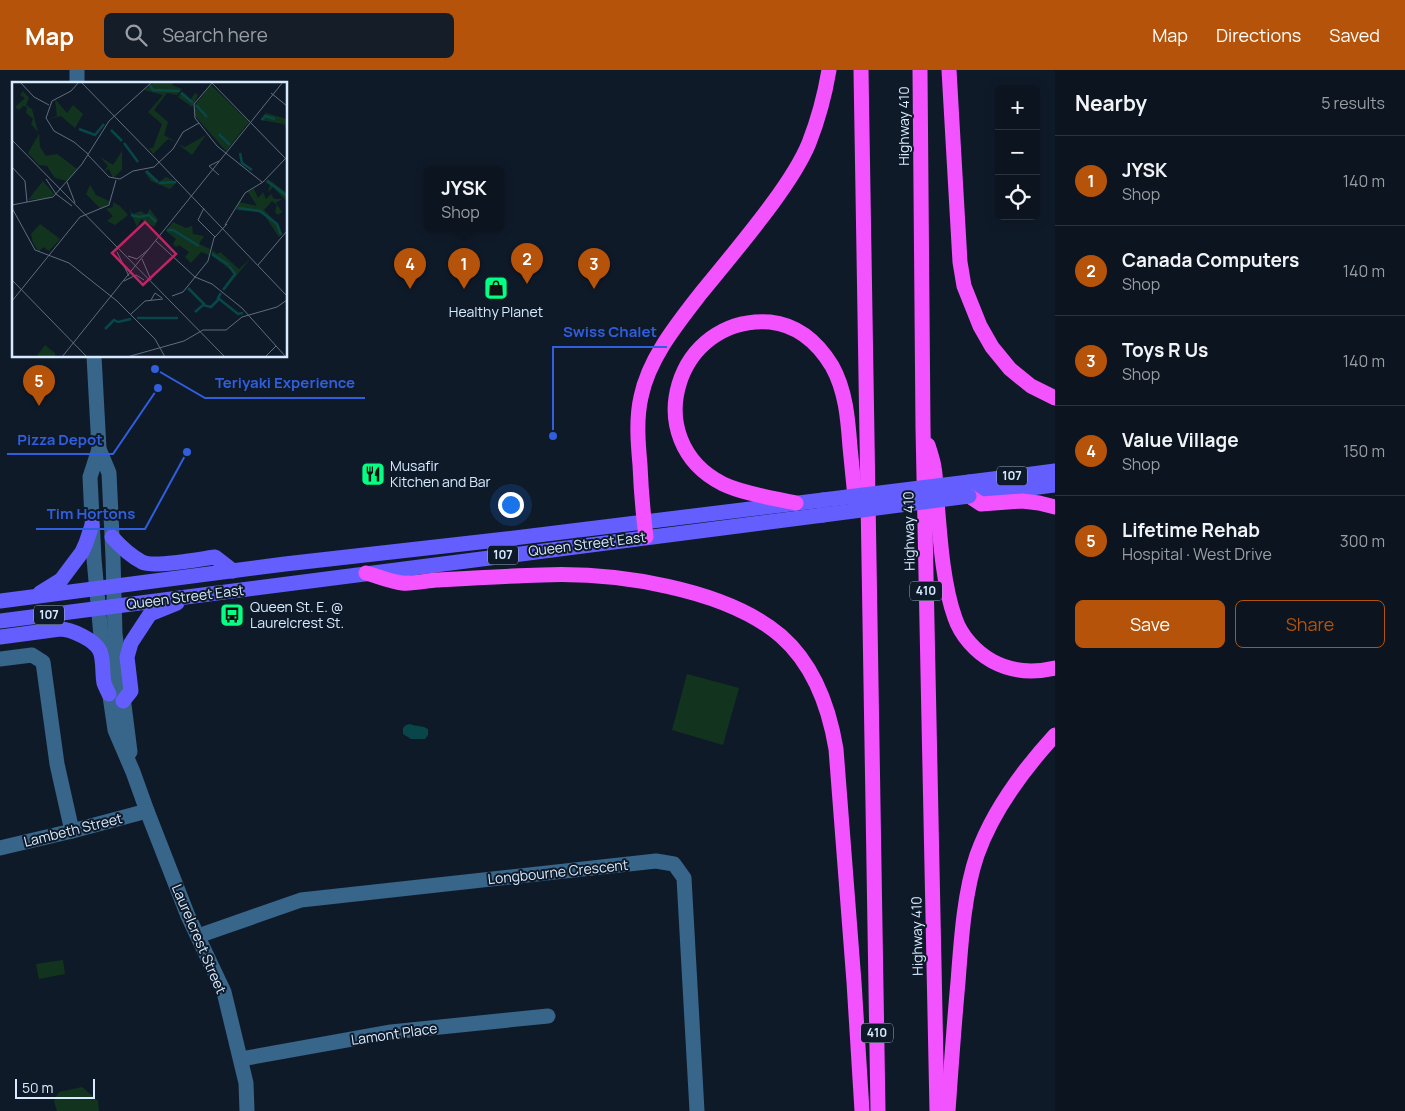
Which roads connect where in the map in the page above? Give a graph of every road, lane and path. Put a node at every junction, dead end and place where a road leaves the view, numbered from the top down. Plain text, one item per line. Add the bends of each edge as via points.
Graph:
1 (829, 70) edge
2 (861, 70) edge
3 (920, 70) edge
4 (949, 70) edge
5 (94, 358) edge
6 (1055, 398) edge
7 (923, 428) junction
8 (99, 449) junction
9 (1055, 471) edge
10 (1055, 486) edge
11 (969, 489) junction
12 (796, 503) junction
13 (823, 507) junction
14 (1055, 507) edge
15 (92, 525) junction
16 (645, 530) junction
17 (112, 537) junction
18 (868, 567) junction
19 (232, 571) junction
20 (366, 573) junction
21 (114, 586) junction
22 (96, 588) junction
23 (196, 595) junction
24 (34, 596) junction
25 (0, 601) edge
26 (115, 606) junction
27 (98, 608) junction
28 (0, 621) edge
29 (0, 637) edge
30 (0, 659) edge
31 (1055, 668) edge
32 (109, 694) junction
33 (123, 702) junction
34 (1055, 735) edge
35 (133, 772) junction
36 (147, 811) junction
37 (72, 831) junction
38 (0, 848) edge
39 (198, 936) junction
40 (548, 1016) dead end
41 (241, 1059) junction
42 (247, 1111) edge
43 (696, 1111) edge
44 (862, 1111) edge
45 (878, 1111) edge
46 (937, 1111) edge
47 (948, 1111) edge

1 - 16 highway via 809,143 796,168 780,194 676,325 649,373 638,419
2 - 18 highway, 410
3 - 7 highway, Highway 410 / 410
4 - 6 highway via 964,286 992,347 1010,369 1031,386
5 - 8 street
7 - 31 highway via 934,466 947,588 962,633 984,656 999,665 1030,671
7 - 46 highway, Highway 410 / 410
8 - 15 street, Laurelcrest Street via 90,477
8 - 17 street, Laurelcrest Street via 109,473
9 - 11 main road, Queen Street East / 107
10 - 11 main road, Queen Street East
11 - 13 main road, Queen Street East / 107, bridge
11 - 14 highway via 981,504 1022,501
12 - 13 main road, Queen Street East / 107
12 - 16 main road, Queen Street East / 107
12 - 18 highway via 723,484 695,462 681,439 675,418 681,376 696,352 713,336 732,326 761,322 788,326 819,347 832,367 842,390 847,416 860,544
13 - 16 main road, Queen Street East / 107
15 - 22 street, Laurelcrest Street
15 - 24 main road via 82,552 61,580
16 - 19 main road, Queen Street East / 107
16 - 20 main road, Queen Street East / 107
17 - 19 main road via 143,562 156,564 215,557
17 - 21 street, Laurelcrest Street
18 - 45 highway, 410
19 - 21 main road, Queen Street East / 107
20 - 23 main road, Queen Street East / 107
20 - 44 highway via 402,583 544,575 587,575 645,582 691,592 741,611 765,624 787,642 814,678 833,729
21 - 22 main road, Queen Street East / 107
21 - 26 street, Laurelcrest Street
22 - 24 main road, Queen Street East / 107
22 - 27 street, Laurelcrest Street
23 - 26 main road, Queen Street East / 107
23 - 33 main road via 150,614 128,649 131,691
24 - 25 main road, Queen Street East / 107
26 - 27 main road, Queen Street East / 107
26 - 33 street, Laurelcrest Street
27 - 28 main road, Queen Street East / 107
27 - 32 street, Laurelcrest Street
29 - 32 main road via 60,629 76,632 97,646
30 - 37 street via 32,655 43,662 57,764
32 - 35 street, Laurelcrest Street via 114,730
33 - 35 street, Laurelcrest Street
34 - 47 highway via 1015,783 977,854 960,944
35 - 36 street, Laurelcrest Street
36 - 37 street, Lambeth Street
36 - 39 street, Laurelcrest Street
37 - 38 street, Lambeth Street
39 - 41 street, Laurelcrest Street via 224,992
39 - 43 street, Longbourne Crescent via 301,900 656,861 674,864 684,878
40 - 41 street, Lamont Place via 391,1032
41 - 42 street, Laurelcrest Street

